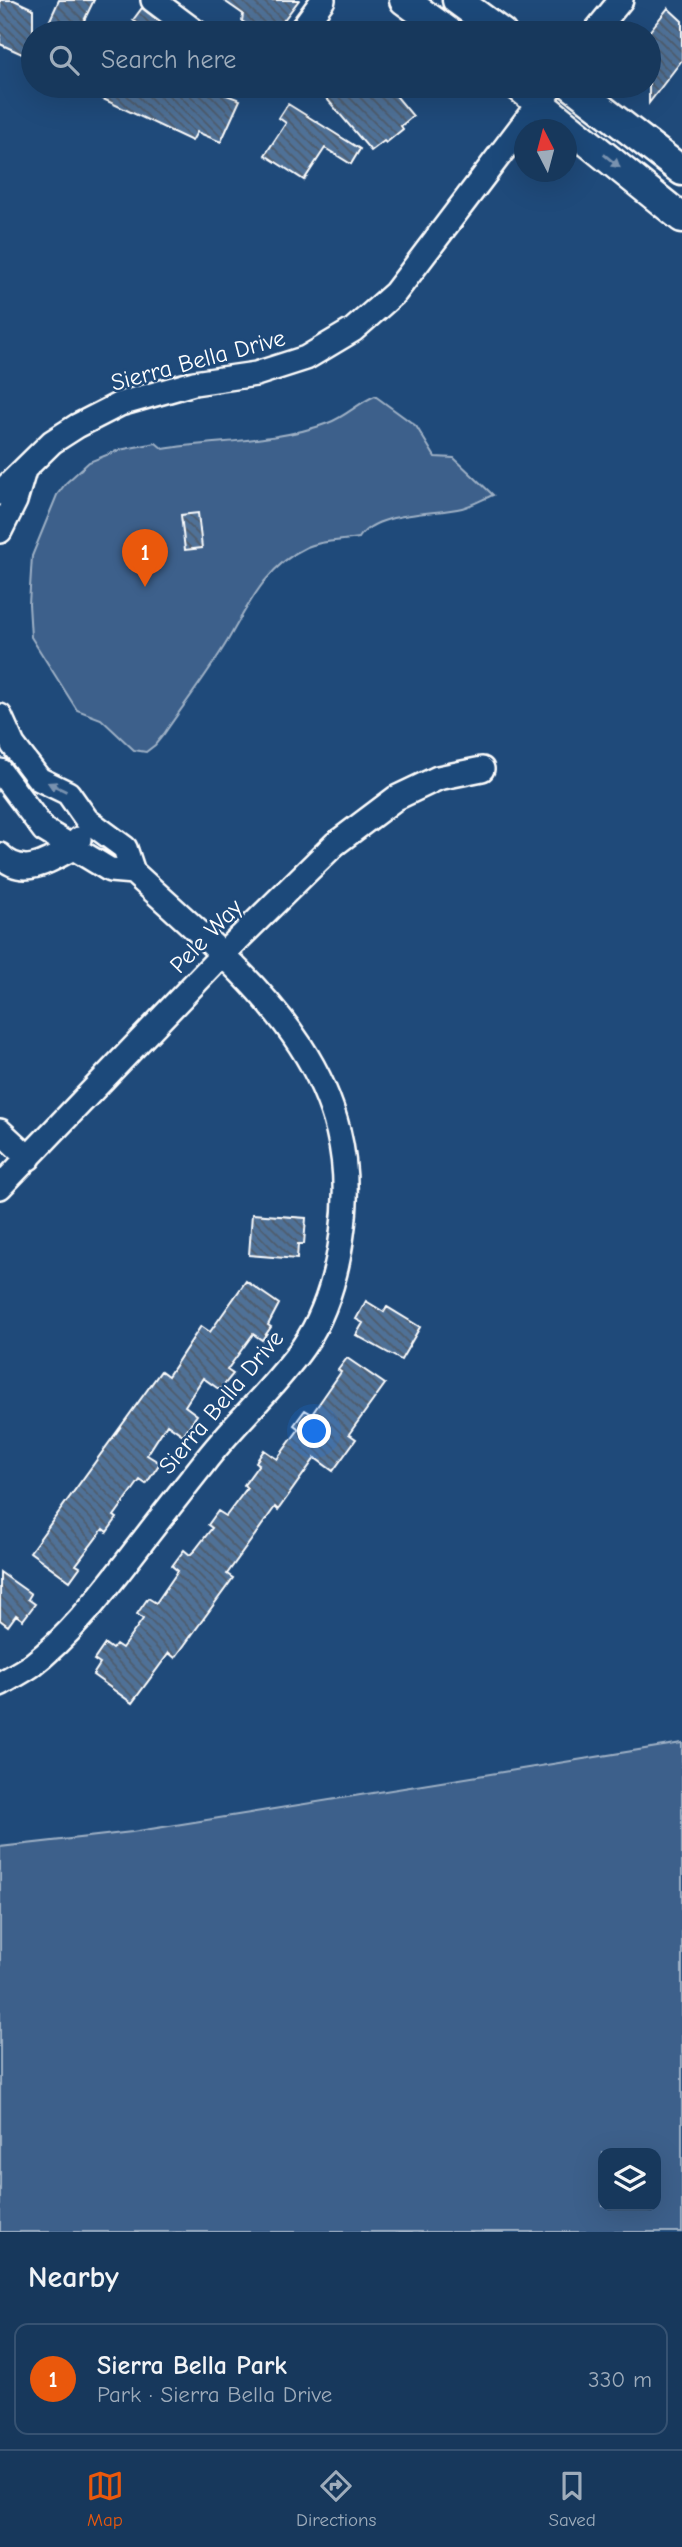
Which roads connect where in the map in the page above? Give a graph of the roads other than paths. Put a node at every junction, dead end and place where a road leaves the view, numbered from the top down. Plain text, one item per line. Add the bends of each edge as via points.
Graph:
1 (153, 0) edge
2 (323, 0) edge
3 (404, 0) edge
4 (457, 0) edge
5 (621, 0) edge
6 (181, 21) edge
7 (308, 21) edge
8 (433, 21) edge
9 (486, 21) edge
10 (604, 21) edge
11 (533, 98) edge
12 (544, 98) edge
13 (588, 98) edge
14 (682, 171) edge
15 (679, 215) edge
16 (26, 468) junction
17 (0, 493) edge
18 (0, 531) edge
19 (0, 716) edge
20 (482, 769) dead end
21 (0, 771) edge
22 (87, 820) junction
23 (75, 847) junction
24 (0, 855) edge
25 (133, 872) junction
26 (222, 955) junction
27 (0, 1131) edge
28 (29, 1158) junction
29 (0, 1187) edge
30 (0, 1684) edge

1 - 6 street
2 - 7 street
3 - 8 main road
4 - 9 main road
5 - 10 street
11 - 16 street, Sierra Bella Drive via 395,293 354,330 306,358 256,374 194,383 120,404 52,442
12 -> 15 main road
13 - 14 main road
16 - 17 street, Sierra Bella Drive
16 - 18 street, Sierra Bella Drive
22 -> 19 street, Sierra Bella Drive via 68,793 39,779 13,745
20 - 26 street, Pele Way via 439,778 396,797 335,844
21 - 23 street, Sierra Bella Drive via 44,830
22 - 23 street
22 - 25 street, Sierra Bella Drive via 125,848
23 - 24 street via 32,868 9,865
23 - 25 street, Sierra Bella Drive via 110,870
25 - 26 street, Sierra Bella Drive
26 - 28 street, Pele Way
26 - 30 street, Sierra Bella Drive via 273,1006 301,1043 324,1086 342,1148 346,1206 339,1259 326,1305 304,1346 215,1448 84,1616 32,1664
27 - 28 street
28 - 29 street, Pele Way

